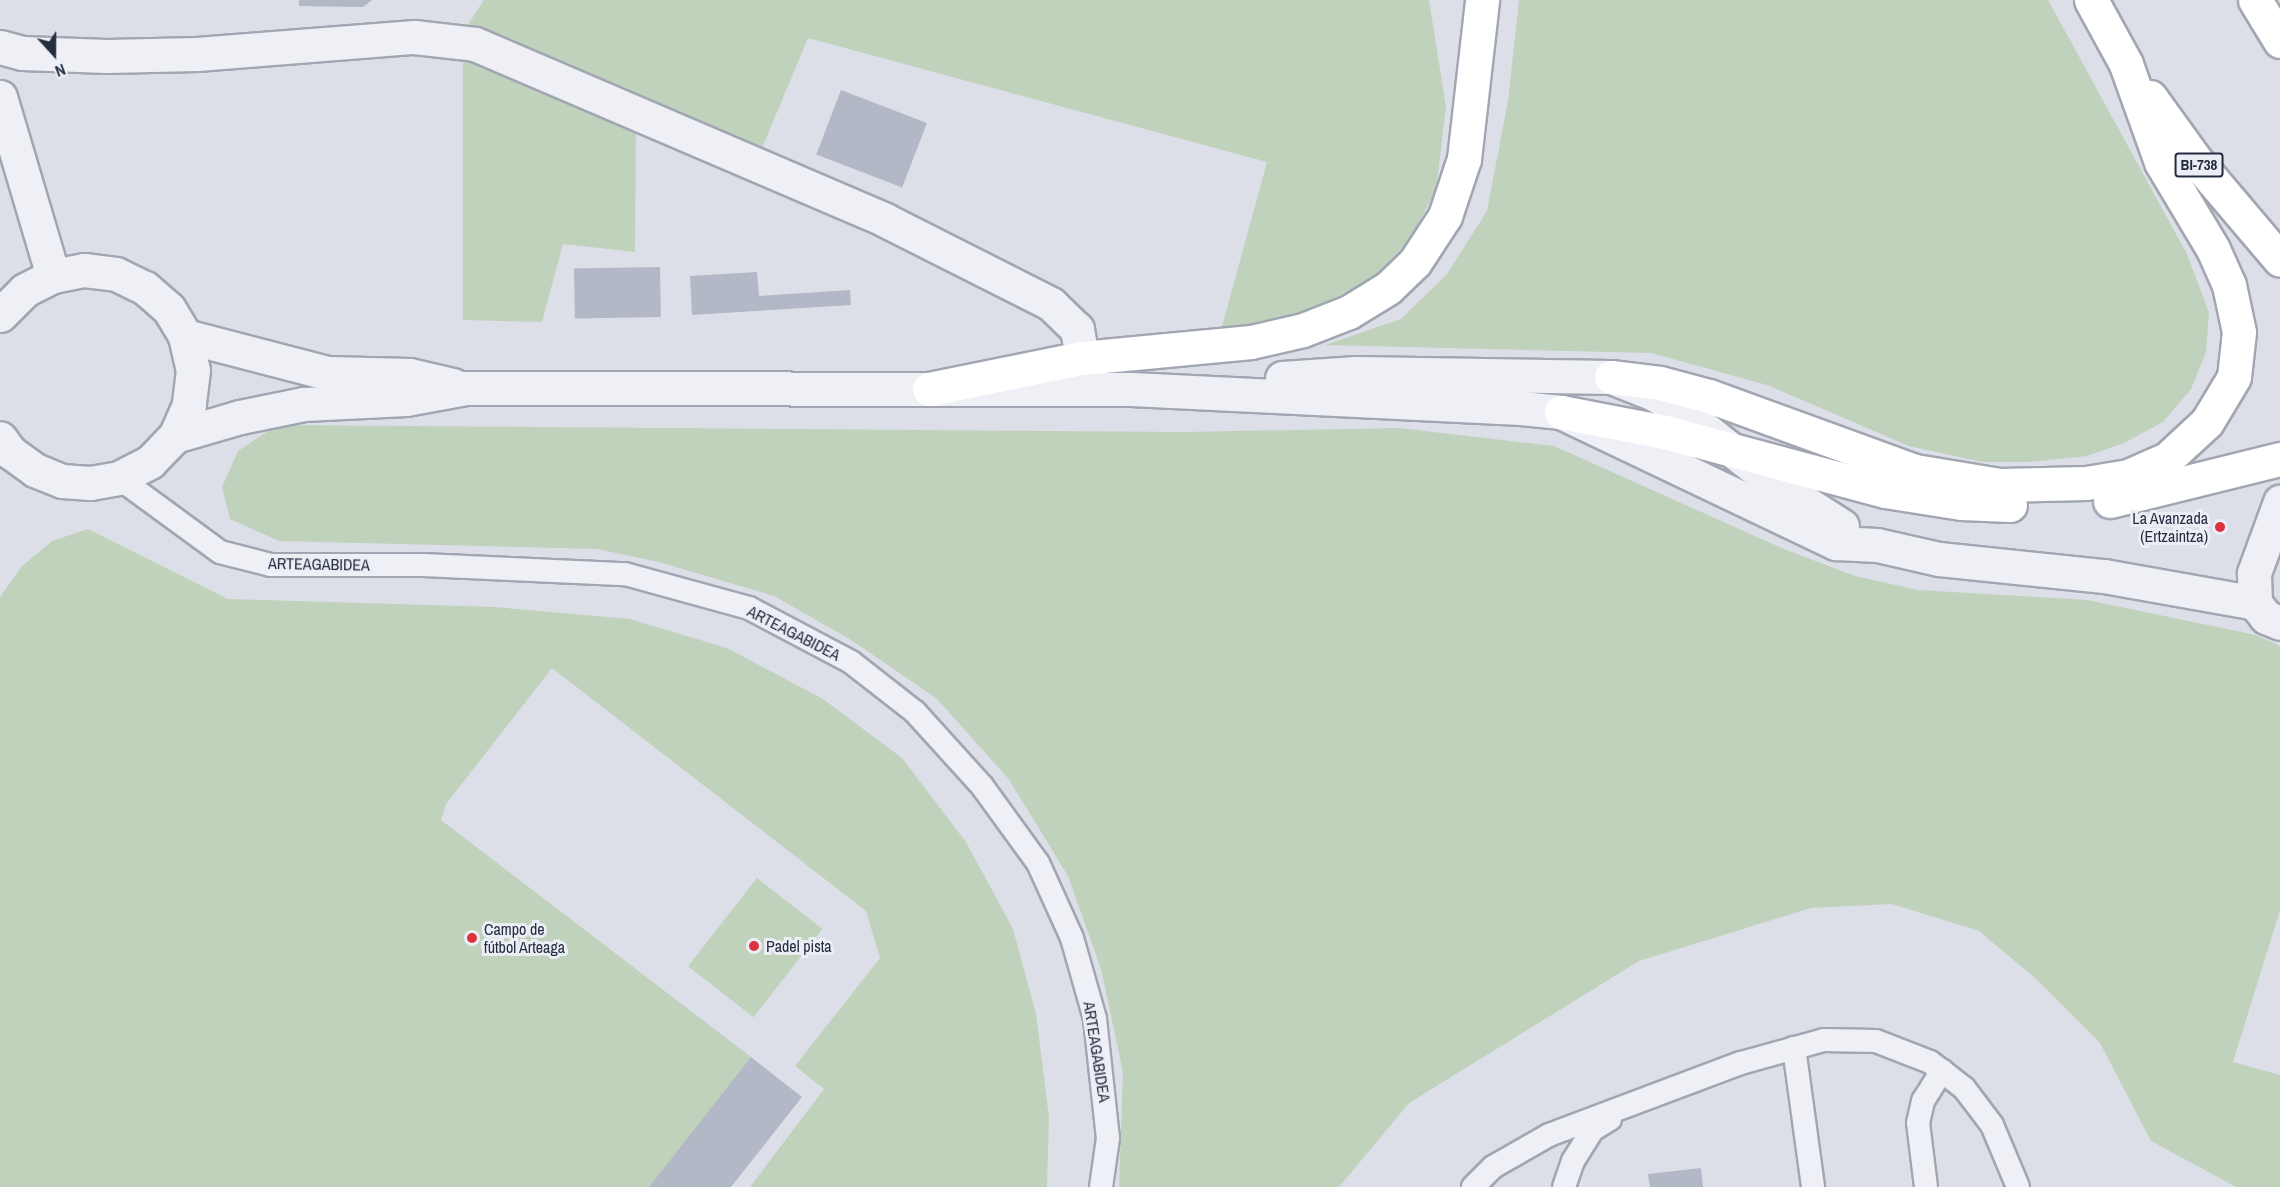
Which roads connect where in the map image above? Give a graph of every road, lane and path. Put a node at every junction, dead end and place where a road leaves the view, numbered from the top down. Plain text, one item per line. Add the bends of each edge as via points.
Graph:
1 (1482, 0) edge
2 (2091, 0) edge
3 (2255, 0) edge
4 (2280, 40) edge
5 (0, 47) edge
6 (2126, 64) junction
7 (0, 97) edge
8 (2280, 260) edge
9 (52, 276) junction
10 (0, 315) edge
11 (185, 336) junction
12 (1082, 358) junction
13 (1611, 377) junction
14 (466, 388) junction
15 (929, 389) junction
16 (1131, 389) junction
17 (1561, 412) junction
18 (174, 436) junction
19 (0, 438) edge
20 (1736, 450) junction
21 (2280, 459) edge
22 (119, 478) junction
23 (2280, 502) edge
24 (1877, 545) junction
25 (2255, 603) junction
26 (2280, 623) edge
27 (1794, 1048) junction
28 (1942, 1071) junction
29 (1639, 1101) junction
30 (1101, 1187) edge
31 (1473, 1187) edge
32 (1564, 1187) edge
33 (1813, 1187) edge
34 (1926, 1187) edge
35 (2018, 1187) edge

1 - 12 main road via 1464,159 1444,216 1415,262 1388,288 1349,312 1303,330 1251,342
2 - 6 main road, BI-738
3 - 4 main road
5 - 12 street via 22,53 107,56 197,54 414,37 475,44 885,220 1051,304 1077,329
6 - 8 main road, BI-738 via 2197,162
6 - 13 main road via 2161,162 2213,249 2229,285 2239,332 2234,376 2207,422 2167,459 2128,476 2086,483 2000,485 1915,471 1710,396 1660,383
7 - 9 street
9 - 10 street via 25,290
9 - 11 street via 84,270 116,274 145,288 169,309
11 - 14 street via 327,373 410,375
11 - 18 street via 193,370 189,405
12 - 15 main road
13 - 16 street via 1356,373
13 - 20 street via 1654,394
14 - 15 street
14 - 18 street via 406,399 304,404
15 - 16 street
16 - 17 street
17 - 20 main road
17 - 24 street via 1836,543
18 - 22 street via 150,462
19 - 22 street via 10,452 34,470 62,481 90,483
20 - 21 main road via 1885,491 1961,503 2026,506 2110,501
20 - 24 street via 1767,478
22 - 30 lane, ARTEAGABIDEA via 220,552 271,565 423,565 625,574 749,608 851,662 930,729 982,786 1038,864 1072,938 1095,1019 1108,1138
23 - 25 street via 2254,573
24 - 25 street via 1939,559 2104,576
25 - 26 street via 2265,617
27 - 28 lane via 1824,1040 1876,1041 1930,1062
27 - 29 lane
27 - 33 lane
28 - 34 lane via 1923,1101 1918,1123
28 - 35 lane via 1964,1088 1992,1125
29 - 31 lane via 1549,1135 1493,1167
29 - 32 lane via 1593,1130 1573,1161

